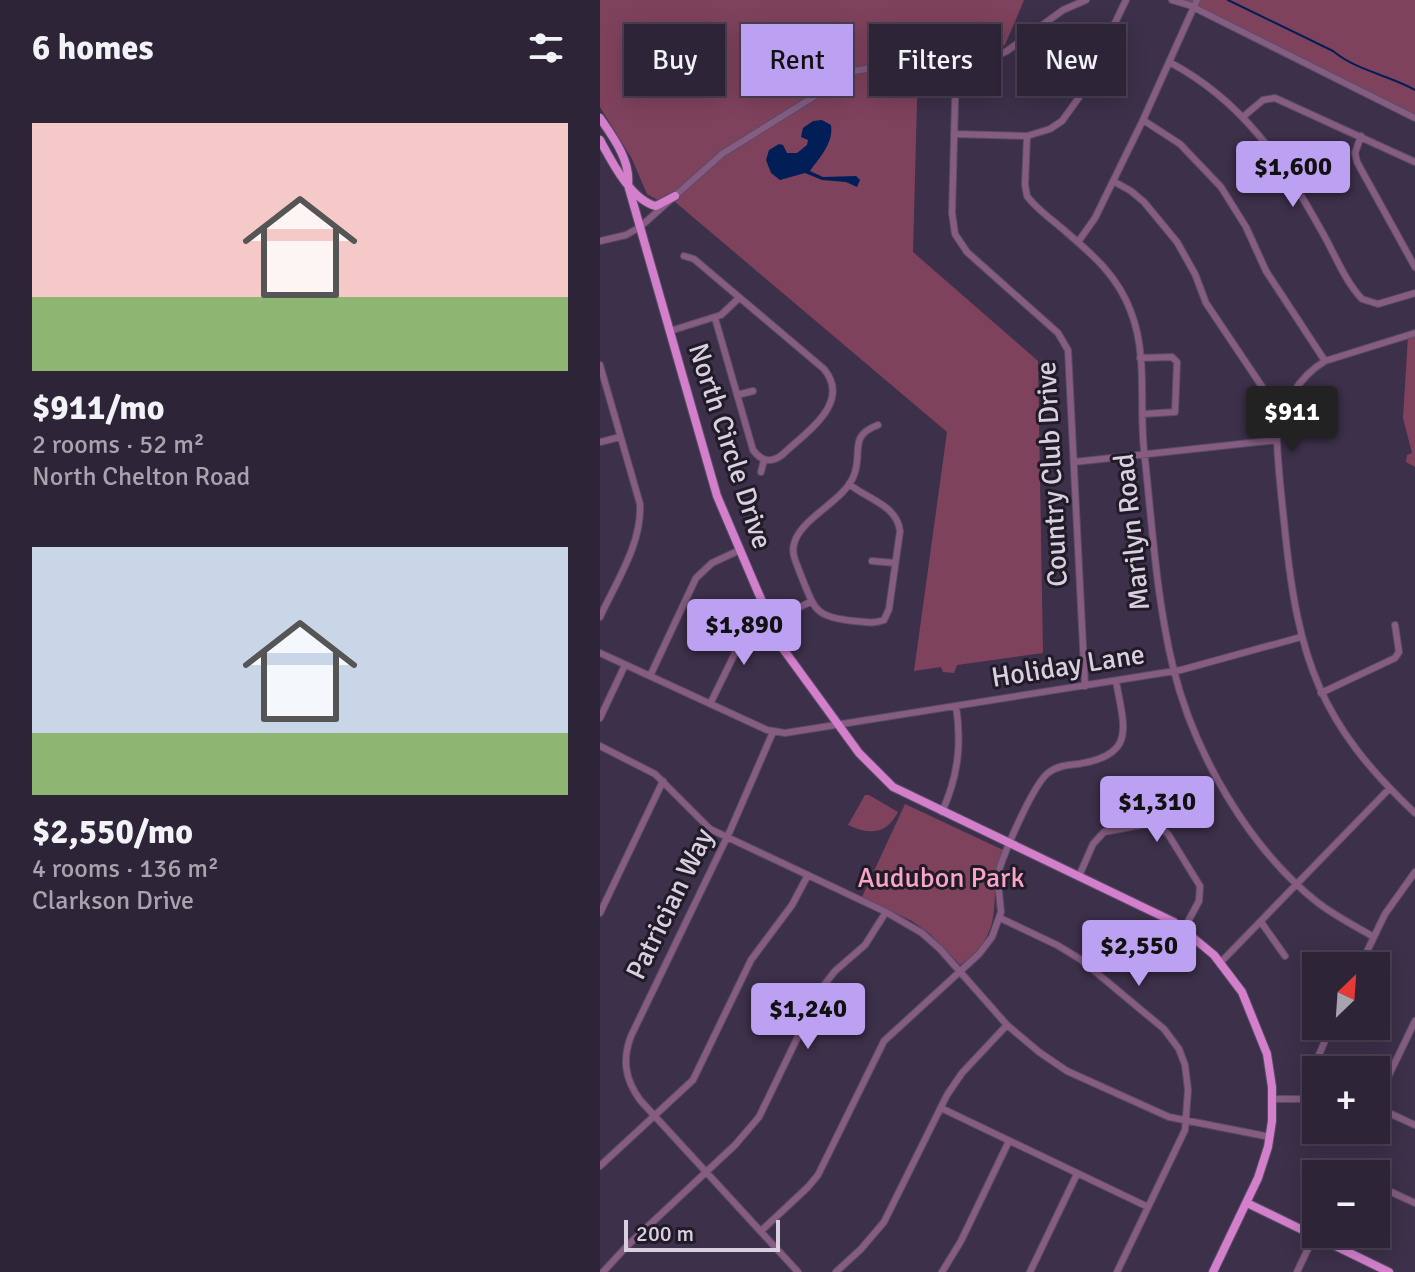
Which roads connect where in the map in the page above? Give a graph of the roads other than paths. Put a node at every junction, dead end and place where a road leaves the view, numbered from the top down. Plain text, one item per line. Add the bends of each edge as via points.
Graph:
1 (1086, 0) edge
2 (1126, 0) edge
3 (1172, 0) edge
4 (1184, 1) edge
5 (1196, 4) edge
6 (1001, 55) edge
7 (1171, 63) junction
8 (869, 68) edge
9 (955, 96) edge
10 (1244, 116) junction
11 (600, 118) edge
12 (1415, 118) edge
13 (1143, 120) junction
14 (954, 134) junction
15 (1027, 136) junction
16 (1361, 136) junction
17 (600, 140) edge
18 (1415, 162) edge
19 (1113, 181) junction
20 (628, 185) junction
21 (675, 196) junction
22 (640, 227) junction
23 (600, 241) edge
24 (1078, 242) junction
25 (684, 256) dead end
26 (1415, 267) edge
27 (1415, 293) edge
28 (739, 298) junction
29 (715, 318) junction
30 (670, 331) junction
31 (1415, 333) edge
32 (1140, 358) junction
33 (1325, 361) junction
34 (600, 365) edge
35 (753, 391) dead end
36 (737, 395) junction
37 (1284, 411) junction
38 (1143, 414) junction
39 (878, 425) dead end
40 (620, 437) junction
41 (1277, 440) junction
42 (600, 442) edge
43 (1145, 455) junction
44 (764, 460) junction
45 (1074, 462) junction
46 (761, 472) dead end
47 (849, 484) junction
48 (740, 550) junction
49 (872, 561) dead end
50 (895, 563) junction
51 (812, 601) junction
52 (600, 617) edge
53 (770, 620) junction
54 (1395, 625) dead end
55 (1301, 637) junction
56 (600, 653) edge
57 (625, 665) junction
58 (1174, 671) junction
59 (650, 676) junction
60 (1116, 681) junction
61 (1085, 686) junction
62 (1321, 693) junction
63 (710, 704) junction
64 (956, 706) junction
65 (600, 718) edge
66 (838, 725) junction
67 (773, 732) junction
68 (600, 746) edge
69 (663, 781) junction
70 (1389, 789) junction
71 (942, 812) junction
72 (1415, 813) edge
73 (727, 837) junction
74 (1010, 844) junction
75 (1415, 872) edge
76 (808, 875) junction
77 (1079, 876) junction
78 (1298, 884) junction
79 (886, 912) junction
80 (600, 913) edge
81 (1000, 918) junction
82 (1261, 922) junction
83 (1184, 929) junction
84 (1374, 937) junction
85 (1367, 952) edge
86 (1285, 956) dead end
87 (1221, 962) junction
88 (959, 971) junction
89 (1415, 1021) edge
90 (1007, 1025) junction
91 (1390, 1074) edge
92 (1302, 1097) edge
93 (1273, 1099) junction
94 (941, 1108) junction
95 (1390, 1112) edge
96 (654, 1116) junction
97 (1185, 1121) junction
98 (1415, 1125) edge
99 (1270, 1137) junction
100 (1009, 1141) junction
101 (600, 1166) edge
102 (707, 1172) junction
103 (1077, 1174) junction
104 (1390, 1191) edge
105 (1247, 1203) junction
106 (1415, 1203) edge
107 (1148, 1207) junction
108 (1302, 1228) edge
109 (761, 1231) junction
110 (1308, 1248) edge
111 (1340, 1248) edge
112 (1377, 1269) edge
113 (603, 1272) edge
114 (798, 1272) edge
115 (836, 1272) edge
116 (942, 1272) edge
117 (1030, 1272) edge
118 (1117, 1272) edge
119 (1213, 1272) edge
120 (1297, 1272) edge
121 (1389, 1272) edge

1 - 6 street via 1055,15
2 - 15 street via 1072,110 1050,129
3 - 4 street
4 - 5 street
5 - 7 street
5 - 12 street
7 - 10 street via 1211,87
7 - 13 street
8 - 21 street via 855,71 722,154
9 - 14 street, Country Club Drive
10 - 16 street via 1263,100 1275,98
10 - 27 street via 1287,171 1362,299 1378,304
11 - 20 main road, North Circle Drive via 627,167
13 - 19 street
13 - 33 street via 1180,144 1221,187 1266,271
14 - 15 street
14 - 45 street, Country Club Drive via 955,234 967,252 1065,344
15 - 24 street, Marilyn Road via 1027,196
16 - 18 street
16 - 26 street via 1357,162
17 - 20 main road, North Circle Drive
19 - 24 street
19 - 37 street via 1137,196 1169,231 1206,303 1273,403
20 - 21 main road via 652,205
20 - 22 main road, North Circle Drive
21 - 22 street
22 - 23 street
22 - 30 main road, North Circle Drive
24 - 32 street, Marilyn Road via 1105,266 1122,291
25 - 28 street
28 - 29 street
28 - 44 street via 824,369 835,389 827,411 782,455
29 - 30 street
29 - 36 street
30 - 48 main road, North Circle Drive via 717,496
31 - 33 street
32 - 38 street, Marilyn Road
32 - 38 street via 1176,359 1175,412
33 - 37 street via 1304,377
34 - 40 street
35 - 36 street
36 - 44 street via 753,450
37 - 41 street
38 - 43 street, Marilyn Road
39 - 47 street via 859,438
40 - 42 street
40 - 52 street via 640,504 640,525
41 - 43 street
41 - 55 street
43 - 45 street
43 - 58 street, Marilyn Road
44 - 46 street
45 - 61 street, Country Club Drive
47 - 50 street via 897,518
47 - 51 street via 794,542 794,558
48 - 53 main road, North Circle Drive
48 - 59 street via 712,563 696,578
49 - 50 street
50 - 51 street via 886,622 832,619
51 - 53 street
53 - 63 street via 740,641
53 - 66 main road, North Circle Drive via 787,657
54 - 62 street via 1395,658
55 - 58 street, Holiday Lane
55 - 62 street
56 - 57 street
57 - 59 street
57 - 65 street
58 - 60 street, Holiday Lane
58 - 78 street, Marilyn Road via 1215,774 1247,825
59 - 63 street
60 - 61 street, Holiday Lane
60 - 74 street via 1123,727 1119,745 1106,757 1044,776
61 - 64 street, Holiday Lane
62 - 70 street via 1354,749
63 - 67 street
64 - 66 street, Holiday Lane
64 - 71 street via 959,758
66 - 67 street, Holiday Lane
66 - 71 main road, North Circle Drive via 881,778
67 - 73 street, Patrician Way
68 - 69 street
69 - 73 street via 699,820
69 - 80 street
70 - 72 street
70 - 78 street
71 - 74 main road, North Circle Drive
73 - 76 street
73 - 96 street, Patrician Way via 627,1047 631,1087
74 - 77 main road, North Circle Drive
74 - 81 street via 999,873
75 - 84 street
76 - 79 street
76 - 96 street via 751,960 697,1074
77 - 83 main road, North Circle Drive
77 - 83 street via 1104,832 1147,824 1160,828 1200,886 1199,901
78 - 82 street
78 - 84 street, Marilyn Road via 1334,915
79 - 88 street via 922,933
79 - 102 street via 865,945 821,989 759,1117
81 - 88 street via 984,948
81 - 97 street via 1069,952 1164,1029 1185,1065
82 - 86 street
82 - 87 street
83 - 87 main road, North Circle Drive
84 - 85 street
87 - 93 main road, North Circle Drive via 1242,992 1263,1039
88 - 90 street
88 - 109 street via 884,1041 818,1175
89 - 91 street
90 - 94 street via 962,1073
90 - 97 street via 1067,1071
92 - 93 street
93 - 99 main road, North Circle Drive
94 - 100 street
94 - 115 street via 884,1222
95 - 98 street
96 - 101 street
96 - 102 street, Patrician Way
97 - 99 street
97 - 107 street
99 - 105 main road, North Circle Drive
100 - 103 street
100 - 116 street
102 - 109 street, Patrician Way
102 - 113 street
103 - 107 street
103 - 117 street
104 - 106 street
105 - 108 main road
105 - 119 main road, North Circle Drive
107 - 118 street
109 - 114 street, Patrician Way
110 - 120 street
111 - 112 main road
112 - 121 main road

